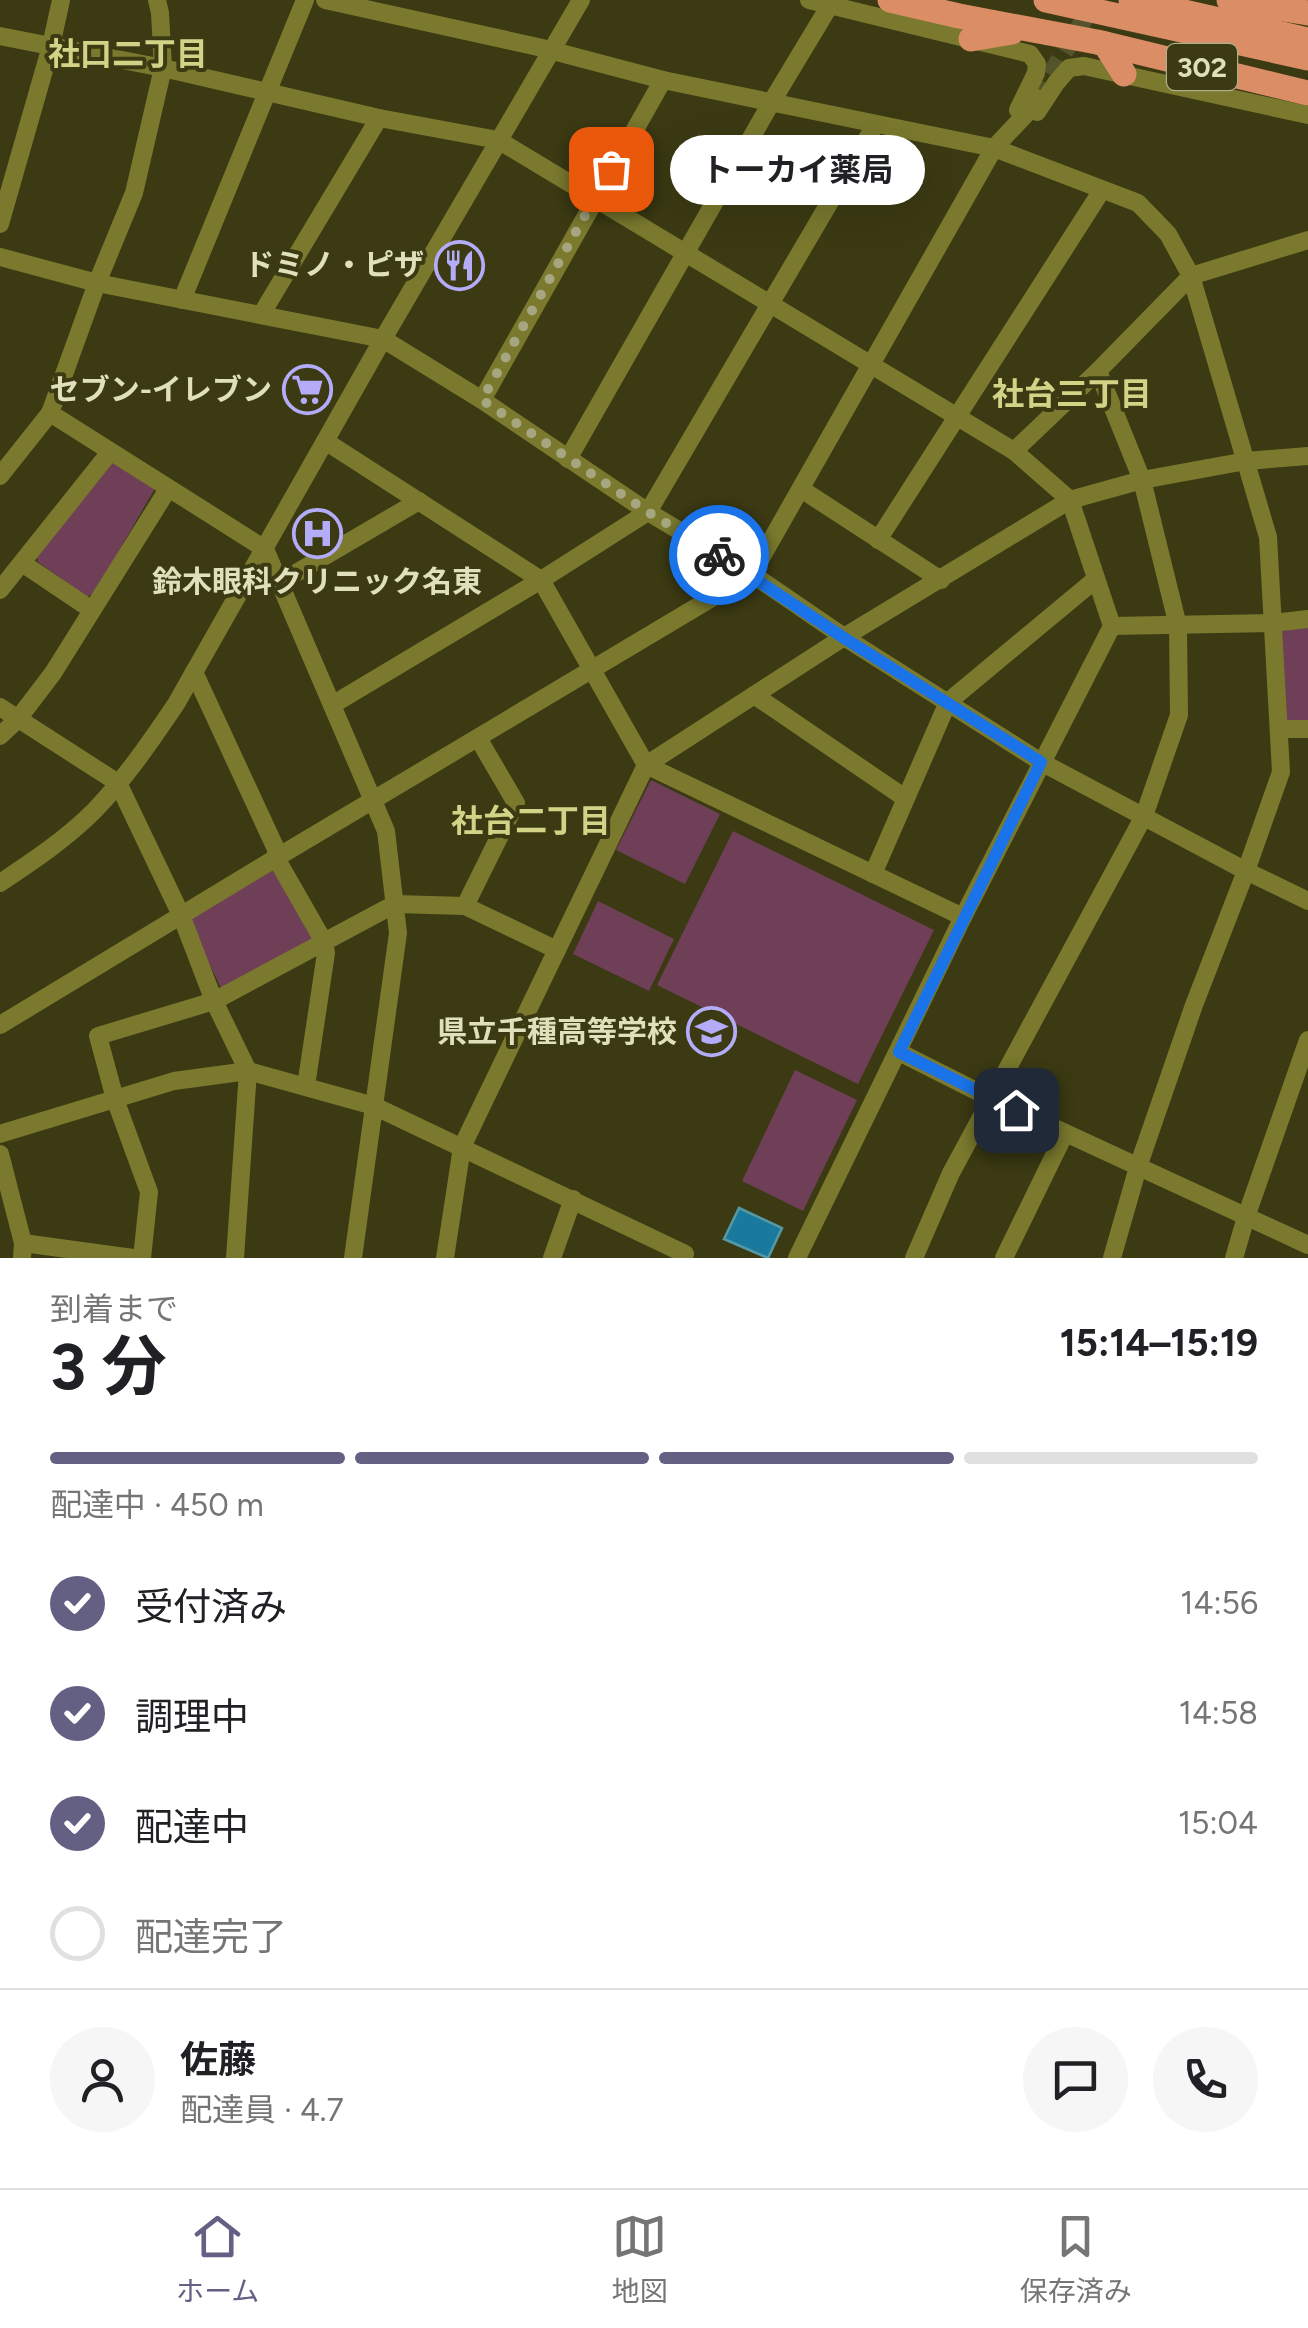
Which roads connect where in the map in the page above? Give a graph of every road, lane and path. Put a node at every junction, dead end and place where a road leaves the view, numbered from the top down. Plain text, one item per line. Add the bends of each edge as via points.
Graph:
1 (60, 0) edge
2 (157, 0) edge
3 (305, 0) edge
4 (326, 0) edge
5 (582, 0) edge
6 (809, 0) edge
7 (890, 0) edge
8 (969, 0) edge
9 (1046, 0) edge
10 (1131, 0) edge
11 (1230, 0) edge
12 (1296, 0) edge
13 (1307, 1) edge
14 (830, 5) junction
15 (1083, 9) junction
16 (1308, 13) edge
17 (1032, 30) junction
18 (0, 36) edge
19 (972, 39) junction
20 (1308, 40) edge
21 (1101, 43) junction
22 (51, 46) junction
23 (551, 51) junction
24 (1308, 58) edge
25 (163, 68) junction
26 (1124, 74) junction
27 (1308, 76) edge
28 (662, 80) junction
29 (266, 93) junction
30 (1308, 93) edge
31 (1036, 98) tunnel mouth
32 (771, 103) junction
33 (1308, 115) edge
34 (379, 118) junction
35 (875, 125) junction
36 (1008, 134) junction
37 (498, 140) junction
38 (994, 148) junction
39 (1102, 190) junction
40 (593, 199) junction
41 (0, 224) edge
42 (1308, 240) edge
43 (685, 253) junction
44 (0, 257) edge
45 (1191, 276) junction
46 (97, 283) junction
47 (182, 300) junction
48 (770, 304) junction
49 (261, 315) junction
50 (383, 338) junction
51 (872, 366) junction
52 (1098, 371) junction
53 (482, 400) junction
54 (50, 412) junction
55 (958, 418) junction
56 (325, 441) junction
57 (1014, 451) junction
58 (110, 452) junction
59 (1308, 456) edge
60 (568, 458) junction
61 (1246, 461) junction
62 (0, 476) edge
63 (1142, 480) junction
64 (168, 489) junction
65 (801, 489) junction
66 (1070, 500) junction
67 (419, 501) junction
68 (648, 512) junction
69 (878, 540) junction
70 (264, 549) junction
71 (22, 563) junction
72 (752, 574) junction
73 (541, 580) junction
74 (941, 580) junction
75 (1096, 580) junction
76 (279, 583) junction
77 (0, 590) edge
78 (92, 610) junction
79 (1308, 618) edge
80 (1273, 624) junction
81 (1112, 626) junction
82 (1178, 626) junction
83 (844, 638) junction
84 (592, 670) junction
85 (194, 672) junction
86 (754, 694) junction
87 (948, 702) junction
88 (332, 706) junction
89 (0, 707) edge
90 (18, 719) junction
91 (1278, 729) junction
92 (1308, 729) edge
93 (0, 736) edge
94 (478, 738) junction
95 (1041, 762) junction
96 (646, 765) junction
97 (118, 782) junction
98 (905, 798) junction
99 (374, 801) junction
100 (1144, 816) junction
101 (276, 858) junction
102 (1246, 872) junction
103 (874, 874) junction
104 (0, 883) edge
105 (1308, 901) edge
106 (395, 904) junction
107 (465, 906) junction
108 (181, 915) junction
109 (964, 917) junction
110 (324, 942) junction
111 (556, 950) junction
112 (214, 1001) junction
113 (0, 1026) edge
114 (1308, 1040) edge
115 (899, 1052) junction
116 (248, 1071) junction
117 (306, 1086) junction
118 (115, 1099) junction
119 (992, 1099) junction
120 (374, 1106) junction
121 (1065, 1133) junction
122 (0, 1134) edge
123 (462, 1147) junction
124 (0, 1154) edge
125 (1138, 1167) junction
126 (573, 1199) junction
127 (1246, 1217) junction
128 (1308, 1246) edge
129 (22, 1250) edge
130 (687, 1257) edge
131 (133, 1258) edge
132 (142, 1258) edge
133 (235, 1258) edge
134 (353, 1258) edge
135 (445, 1258) edge
136 (552, 1258) edge
137 (797, 1258) edge
138 (914, 1258) edge
139 (1004, 1258) edge
140 (1112, 1258) edge
141 (1234, 1258) edge

1 - 22 street
2 - 25 street
3 - 29 street
4 - 23 street
5 - 23 street
6 - 14 street
7 - 17 highway, 302
8 - 21 highway
9 - 15 highway
10 - 20 highway
11 - 16 highway
12 - 13 highway
13 - 16 street
14 - 19 street
14 - 32 street
15 - 24 highway
15 - 27 highway via 1096,22
17 - 19 highway
17 - 21 highway, 302
18 - 22 street
19 - 36 street via 1030,54 1037,64
21 - 26 highway
21 - 30 highway, 302
22 - 25 street
22 - 41 street
23 - 28 street
23 - 37 street
25 - 29 street
25 - 46 street via 134,193
26 - 33 street
26 - 36 street via 1069,68 1035,115
28 - 32 street
28 - 40 street
29 - 34 street
29 - 47 street
31 - 36 street
32 - 35 street
32 - 43 street
34 - 37 street
34 - 49 street
35 - 38 street
35 - 48 street
36 - 38 street
37 - 40 street
37 - 50 street
38 - 39 street
38 - 51 street
39 - 45 street via 1138,203 1168,234
39 - 55 street
40 - 43 street
40 - 53 street
42 - 45 street
43 - 48 street
43 - 60 street
44 - 46 street
45 - 52 street
45 - 61 street
46 - 47 street
46 - 54 street
47 - 49 street
48 - 51 street
48 - 68 street
49 - 50 street
50 - 53 street
50 - 56 street
51 - 55 street
51 - 65 street
52 - 57 street
52 - 63 street
53 - 60 street
54 - 58 street
54 - 62 street
55 - 57 street
55 - 69 street
56 - 67 street
56 - 70 street
57 - 66 street
58 - 64 street
58 - 71 street
59 - 61 street
60 - 68 street
61 - 63 street
61 - 80 street via 1268,537
63 - 66 street
63 - 82 street
64 - 70 street
64 - 78 street
65 - 69 street
65 - 72 street
66 - 74 street
66 - 75 street
67 - 73 street
67 - 76 street
68 - 72 street
68 - 73 street
69 - 74 street
70 - 76 street
70 - 85 street
71 - 77 street
71 - 78 street
72 - 83 street
72 - 84 street
73 - 84 street
73 - 88 street
74 - 83 street
75 - 81 street
75 - 87 street
76 - 88 street
78 - 90 street
79 - 80 street
80 - 82 street
80 - 91 street
81 - 82 street
81 - 95 street
82 - 100 street via 1178,714
83 - 86 street
83 - 87 street
84 - 94 street
84 - 96 street
85 - 97 street
85 - 101 street
86 - 96 street
86 - 98 street
87 - 95 street
87 - 98 street
88 - 99 street
89 - 90 street
90 - 93 street
90 - 97 street
91 - 92 street
91 - 102 street via 1281,772
94 - 99 street
94 - 107 street via 516,803
95 - 100 street
95 - 109 street
96 - 103 street
96 - 111 street
97 - 104 street via 50,849
97 - 108 street
98 - 103 street
99 - 101 street
99 - 106 street via 386,830
100 - 102 street
100 - 119 street
101 - 108 street
101 - 110 street
102 - 105 street
102 - 125 street
103 - 109 street
106 - 107 street
106 - 110 street
106 - 120 street via 398,933
107 - 111 street
108 - 112 street
108 - 113 street
109 - 115 street
110 - 112 street
110 - 117 street
111 - 123 street
112 - 116 street
112 - 118 street via 98,1036
114 - 127 street
115 - 119 street
115 - 137 street
116 - 117 street
116 - 118 street via 174,1081
116 - 133 street
117 - 120 street
118 - 122 street
118 - 132 street via 148,1192
119 - 121 street
119 - 138 street
120 - 123 street
120 - 134 street
121 - 125 street
121 - 139 street
123 - 126 street
123 - 135 street
124 - 129 street
125 - 127 street
125 - 140 street
126 - 130 street
126 - 136 street
127 - 128 street
127 - 141 street
129 - 131 street

